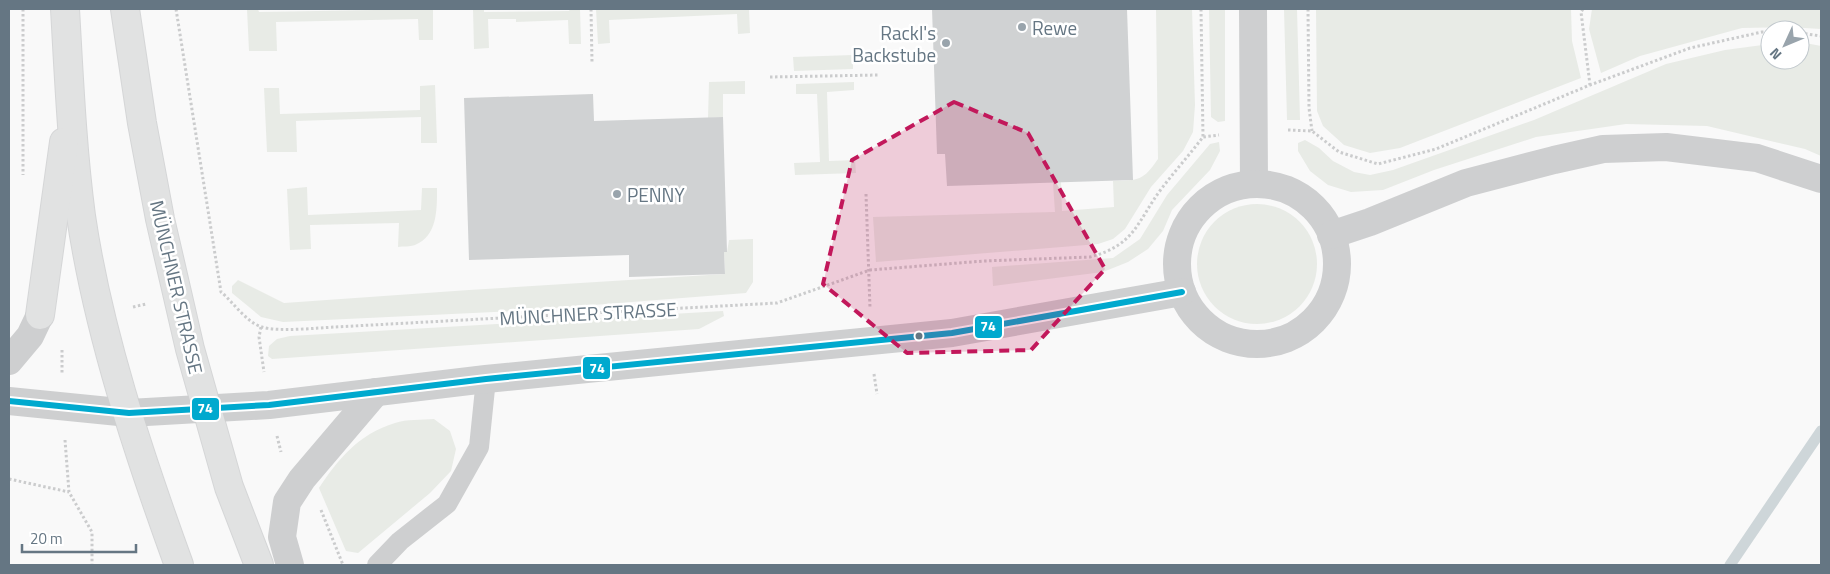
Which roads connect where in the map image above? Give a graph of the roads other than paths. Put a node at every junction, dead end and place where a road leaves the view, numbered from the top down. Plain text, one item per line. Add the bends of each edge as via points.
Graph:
1 (65, 9) edge
2 (125, 9) edge
3 (1253, 9) edge
4 (70, 96) junction
5 (1821, 179) edge
6 (1254, 183) junction
7 (1331, 235) junction
8 (1182, 292) junction
9 (40, 315) joint
10 (9, 361) edge
11 (486, 379) junction
12 (376, 392) junction
13 (9, 401) edge
14 (206, 408) junction
15 (128, 413) junction
16 (179, 565) edge
17 (259, 565) edge
18 (290, 565) edge
19 (377, 565) edge

1 - 4 main road
2 - 14 main road, MÜNCHNER STRASSE via 160,219
3 - 6 street
4 - 9 main road
4 - 15 main road via 81,216 101,314
5 - 7 street via 1757,158 1666,147 1603,149 1466,183
6 - 7 street via 1293,192 1315,208
6 - 8 street via 1239,185 1214,196 1194,214 1181,238 1178,256
7 - 8 street via 1337,254 1336,279 1327,304 1311,324 1290,338 1265,344 1239,342 1215,332 1196,316
8 - 11 street via 952,333
9 - 10 street via 30,336
11 - 12 street
11 - 19 lane via 479,447 447,504 400,541
12 - 14 street via 286,403
12 - 18 street via 302,479 287,502 282,537
13 - 15 street
14 - 15 street
14 - 17 main road, MÜNCHNER STRASSE via 229,487
15 - 16 main road

